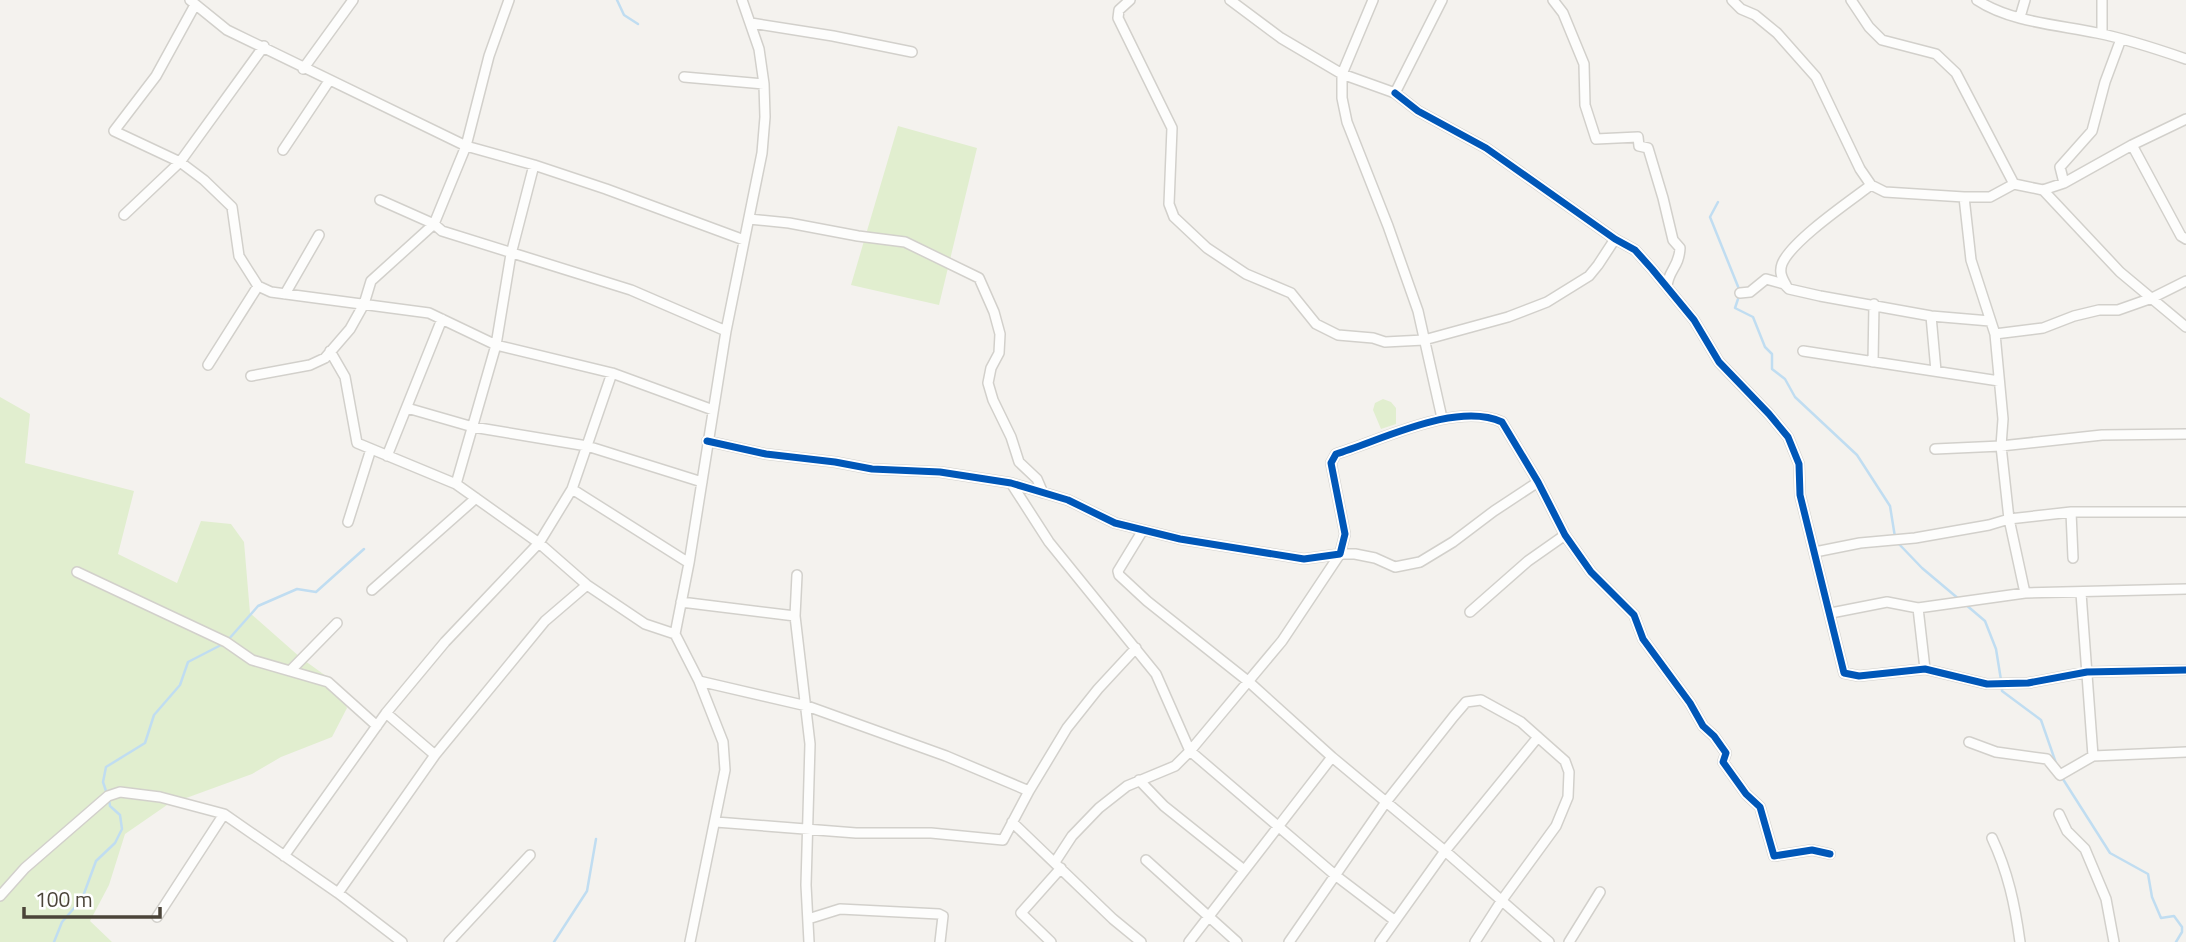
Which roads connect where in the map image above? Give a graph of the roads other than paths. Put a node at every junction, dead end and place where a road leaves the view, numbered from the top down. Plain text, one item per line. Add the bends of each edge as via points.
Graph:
1 (353, 0) edge
2 (509, 0) edge
3 (742, 0) edge
4 (1130, 0) edge
5 (1230, 0) edge
6 (1373, 0) edge
7 (1442, 0) edge
8 (1553, 0) edge
9 (1732, 0) edge
10 (1851, 0) edge
11 (1977, 0) edge
12 (2025, 0) edge
13 (2102, 0) edge
14 (193, 2) edge
15 (2020, 17) junction
16 (751, 23) junction
17 (2102, 34) junction
18 (2121, 40) junction
19 (264, 46) junction
20 (912, 52) dead end
21 (2186, 59) edge
22 (303, 69) junction
23 (1342, 74) junction
24 (684, 77) dead end
25 (329, 81) junction
26 (764, 84) junction
27 (1395, 93) junction
28 (2186, 119) edge
29 (2132, 145) junction
30 (466, 146) junction
31 (282, 150) dead end
32 (180, 162) junction
33 (534, 165) junction
34 (2064, 183) junction
35 (2014, 184) junction
36 (1871, 185) junction
37 (2043, 190) junction
38 (1964, 197) junction
39 (380, 200) dead end
40 (124, 215) dead end
41 (749, 219) junction
42 (433, 224) junction
43 (319, 235) dead end
44 (1615, 239) junction
45 (2186, 239) edge
46 (744, 240) junction
47 (511, 254) junction
48 (2186, 281) edge
49 (1786, 285) junction
50 (258, 286) junction
51 (1667, 287) junction
52 (1740, 293) dead end
53 (285, 294) junction
54 (2152, 298) junction
55 (364, 304) junction
56 (1874, 304) junction
57 (1931, 316) junction
58 (442, 319) junction
59 (1990, 321) junction
60 (2186, 327) edge
61 (726, 331) junction
62 (1996, 334) junction
63 (1424, 340) junction
64 (496, 345) junction
65 (330, 351) junction
66 (1804, 351) dead end
67 (1872, 362) junction
68 (208, 365) dead end
69 (1936, 371) junction
70 (612, 373) junction
71 (251, 376) dead end
72 (1999, 382) junction
73 (407, 408) junction
74 (713, 410) junction
75 (1442, 418) junction
76 (472, 427) junction
77 (2186, 434) edge
78 (708, 441) junction
79 (587, 446) junction
80 (2001, 446) junction
81 (371, 449) junction
82 (1935, 449) dead end
83 (387, 456) junction
84 (702, 482) junction
85 (1538, 482) junction
86 (456, 484) junction
87 (1011, 484) junction
88 (572, 489) junction
89 (1043, 493) junction
90 (476, 498) junction
91 (2071, 512) junction
92 (2186, 512) edge
93 (2009, 519) junction
94 (348, 522) dead end
95 (1143, 530) junction
96 (1565, 534) junction
97 (539, 543) junction
98 (1815, 552) junction
99 (1340, 554) junction
100 (2073, 558) dead end
101 (689, 563) junction
102 (77, 572) dead end
103 (797, 575) dead end
104 (587, 585) junction
105 (2186, 589) edge
106 (372, 590) dead end
107 (2025, 593) junction
108 (2081, 593) junction
109 (681, 602) junction
110 (1918, 608) junction
111 (1470, 612) dead end
112 (1830, 613) junction
113 (795, 616) junction
114 (337, 623) dead end
115 (675, 634) junction
116 (1136, 648) junction
117 (1925, 669) junction
118 (2186, 670) edge
119 (290, 671) junction
120 (2087, 672) junction
121 (699, 681) junction
122 (1249, 682) junction
123 (807, 706) junction
124 (386, 713) junction
125 (377, 726) junction
126 (1538, 737) junction
127 (1969, 742) dead end
128 (1190, 751) junction
129 (2186, 752) edge
130 (435, 755) junction
131 (2093, 756) junction
132 (1332, 757) junction
133 (1139, 780) junction
134 (1029, 791) junction
135 (1386, 802) junction
136 (224, 814) junction
137 (2059, 814) dead end
138 (716, 822) junction
139 (1012, 822) junction
140 (1278, 826) junction
141 (808, 829) junction
142 (1992, 838) dead end
143 (1446, 851) junction
144 (1830, 854) dead end
145 (530, 855) dead end
146 (284, 856) junction
147 (1146, 860) dead end
148 (1058, 865) junction
149 (1244, 870) junction
150 (1335, 875) junction
151 (1600, 892) dead end
152 (338, 893) junction
153 (0, 895) edge
154 (1502, 900) junction
155 (157, 917) dead end
156 (1210, 917) junction
157 (808, 919) junction
158 (1394, 920) junction
159 (402, 942) edge
160 (449, 942) edge
161 (690, 942) edge
162 (808, 942) edge
163 (940, 942) edge
164 (1051, 942) edge
165 (1141, 942) edge
166 (1189, 942) edge
167 (1237, 942) edge
168 (1289, 942) edge
169 (1380, 942) edge
170 (1475, 942) edge
171 (1549, 942) edge
172 (1569, 942) edge
173 (2021, 942) edge
174 (2114, 942) edge

1 - 22 street
2 - 30 street
3 - 16 street
4 - 63 street via 1119,10 1118,18 1172,128 1169,204 1174,217 1207,248 1246,274 1292,293 1316,324 1338,335 1385,342
5 - 23 street via 1281,38
6 - 23 street
7 - 27 street
8 - 51 street via 1584,64 1586,105 1596,139 1638,136 1639,146 1648,148 1672,240 1680,248
9 - 36 street via 1777,33 1816,77
10 - 35 street via 1882,40 1936,54 1947,62
11 - 15 street
12 - 15 street
13 - 17 street
14 - 19 street via 227,30
14 - 32 street via 156,76 114,131
15 - 17 street
16 - 20 street
16 - 26 street
17 - 18 street
18 - 21 street
18 - 34 street via 2092,131 2060,167
19 - 22 street
19 - 32 street
22 - 25 street
23 - 27 street
23 - 63 street via 1347,122 1408,279
24 - 26 street
25 - 30 street
25 - 31 street
26 - 41 street via 762,153
27 - 44 street via 1418,111 1486,148
28 - 29 street
29 - 34 street
29 - 45 street
30 - 33 street
30 - 42 street
32 - 40 street
32 - 50 street via 232,207 239,256
33 - 46 street
33 - 47 street
34 - 37 street
35 - 37 street
35 - 38 street via 1990,197
36 - 38 street via 1885,192
36 - 49 street via 1787,255 1781,274
37 - 54 street via 2120,272
38 - 59 street via 1971,260
39 - 42 street
41 - 46 street
41 - 89 street via 905,242 979,278 1000,334 999,354 988,383 1019,462 1037,479
42 - 47 street
42 - 55 street via 371,281
43 - 53 street
44 - 51 street via 1635,250
44 - 63 street via 1589,276 1547,302
46 - 61 street
47 - 61 street via 631,290
47 - 64 street
48 - 54 street
49 - 52 street via 1766,279 1750,292
49 - 56 street via 1820,296
50 - 53 street
50 - 68 street
51 - 98 street via 1719,362 1788,438 1799,464 1800,495
53 - 55 street
54 - 60 street
54 - 62 street via 2043,328
55 - 58 street
55 - 65 street
56 - 57 street
56 - 67 street
57 - 59 street
57 - 69 street
58 - 64 street
58 - 73 street
59 - 62 street
61 - 74 street
62 - 72 street
63 - 75 street
64 - 70 street
64 - 76 street
65 - 71 street via 310,365
65 - 81 street via 345,377 357,443
66 - 67 street
67 - 69 street
69 - 72 street
70 - 74 street
70 - 79 street
72 - 80 street
73 - 76 street
73 - 83 street
74 - 78 street
75 - 85 street via 1465,415 1502,422
75 - 99 street via 1333,457 1345,534
76 - 79 street
76 - 86 street
77 - 80 street via 2102,435
78 - 84 street
78 - 87 street via 766,454
79 - 84 street
79 - 88 street
80 - 82 street
80 - 93 street
81 - 83 street
81 - 94 street
83 - 86 street
84 - 101 street
85 - 96 street
85 - 99 street via 1420,562 1395,567 1375,558
86 - 90 street
87 - 89 street
87 - 116 street via 1049,542
88 - 97 street
88 - 101 street
89 - 95 street
90 - 97 street
90 - 106 street
91 - 92 street
91 - 93 street
91 - 100 street
93 - 98 street
93 - 107 street
95 - 99 street via 1304,559
95 - 122 street via 1119,575
96 - 111 street
96 - 144 street via 1591,572 1634,615 1643,639 1726,753 1723,762 1760,807 1774,856 1812,850
97 - 104 street
97 - 124 street via 444,642
98 - 112 street
99 - 122 street
101 - 109 street
102 - 119 street via 226,642 253,660
103 - 113 street
104 - 115 street via 645,624
104 - 130 street via 545,621
105 - 108 street
107 - 108 street
107 - 110 street
108 - 120 street
109 - 113 street
109 - 115 street
110 - 112 street via 1887,602
110 - 117 street
112 - 117 street via 1844,673 1859,676
113 - 123 street
114 - 119 street
115 - 121 street
116 - 128 street via 1156,674
116 - 134 street via 1067,728
117 - 120 street via 1987,684 2028,683
118 - 120 street
119 - 125 street via 328,682
120 - 131 street
121 - 123 street
121 - 138 street via 723,742 725,770
122 - 128 street
122 - 132 street
123 - 134 street
123 - 141 street
124 - 125 street
124 - 130 street
125 - 146 street
126 - 135 street via 1481,700 1466,702
126 - 143 street
126 - 154 street via 1565,761 1568,797 1556,826
127 - 131 street via 1996,752 2047,759 2060,775
128 - 133 street via 1175,766
128 - 140 street
129 - 131 street
130 - 152 street
132 - 135 street
132 - 140 street
133 - 148 street via 1099,808 1072,836
133 - 149 street
134 - 139 street
135 - 143 street
135 - 150 street
136 - 146 street
136 - 153 street via 160,797 120,792 107,796 24,868
136 - 155 street
137 - 174 street via 2067,831 2085,849 2106,899
138 - 141 street
138 - 161 street
139 - 141 street via 1003,840
139 - 148 street
140 - 149 street
140 - 150 street
141 - 157 street
142 - 173 street via 2015,903
143 - 154 street
143 - 158 street
145 - 160 street
146 - 152 street
147 - 156 street
148 - 164 street via 1021,914
148 - 165 street
149 - 156 street
150 - 158 street
150 - 168 street
151 - 172 street
152 - 159 street
154 - 170 street
154 - 171 street
156 - 166 street
156 - 167 street
157 - 162 street
157 - 163 street via 840,909 939,914 943,916
158 - 169 street

